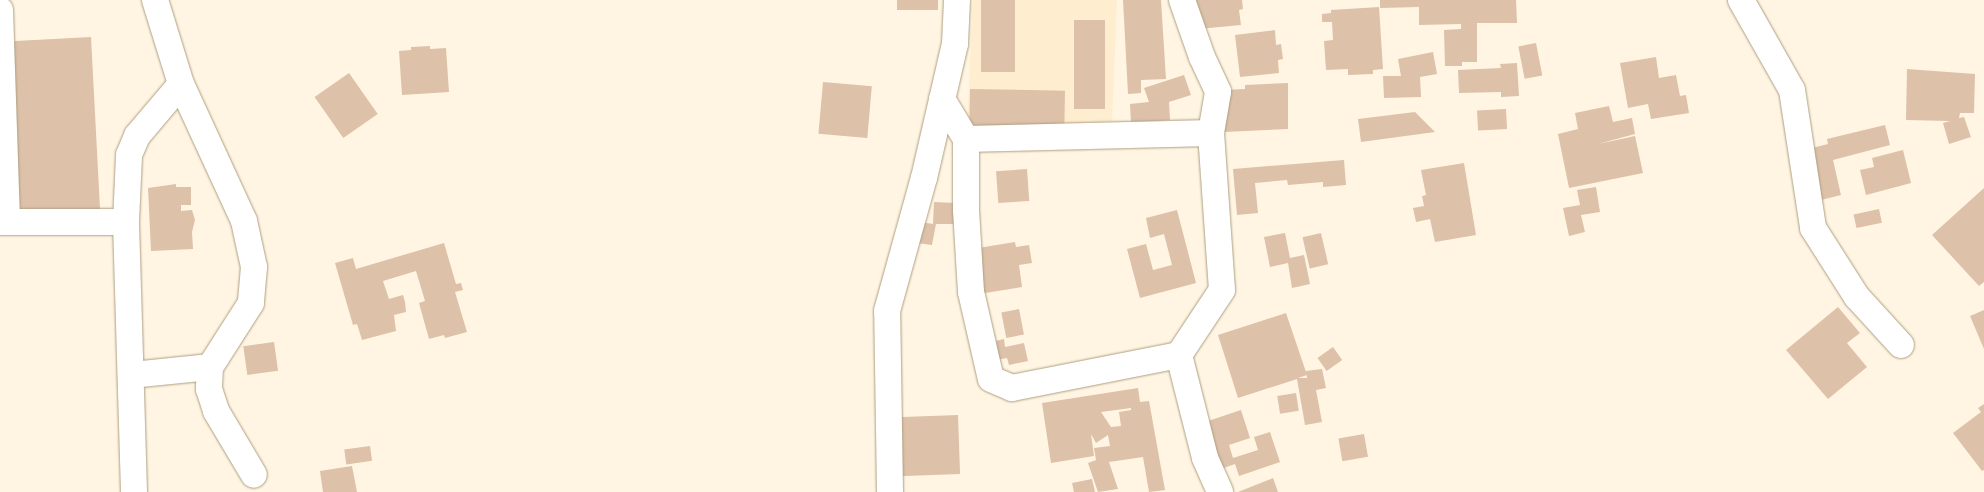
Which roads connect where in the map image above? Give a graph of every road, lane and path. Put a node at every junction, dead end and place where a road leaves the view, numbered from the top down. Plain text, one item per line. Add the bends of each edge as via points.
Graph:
1 (155, 0) edge
2 (957, 0) edge
3 (1182, 0) edge
4 (1740, 0) edge
5 (0, 10) edge
6 (181, 84) junction
7 (942, 99) junction
8 (1211, 133) junction
9 (966, 139) junction
10 (4, 222) edge
11 (126, 222) junction
12 (1901, 345) dead end
13 (1179, 356) junction
14 (210, 367) junction
15 (131, 375) junction
16 (254, 475) dead end
17 (134, 492) edge
18 (890, 492) edge
19 (1220, 492) edge

1 - 6 street
2 - 7 street via 954,44
3 - 8 street via 1202,58 1218,92
4 - 12 street via 1792,90 1812,228 1857,297
5 - 10 street
6 - 11 street via 137,136 129,155
6 - 14 street via 244,221 254,267 251,303
7 - 9 street
7 - 18 street via 888,311
8 - 9 street
8 - 13 street via 1222,290
9 - 13 street via 970,292 991,379 1012,388
10 - 11 street
11 - 15 street
13 - 19 street via 1205,458
14 - 15 street
14 - 16 street via 209,389 216,411
15 - 17 street

